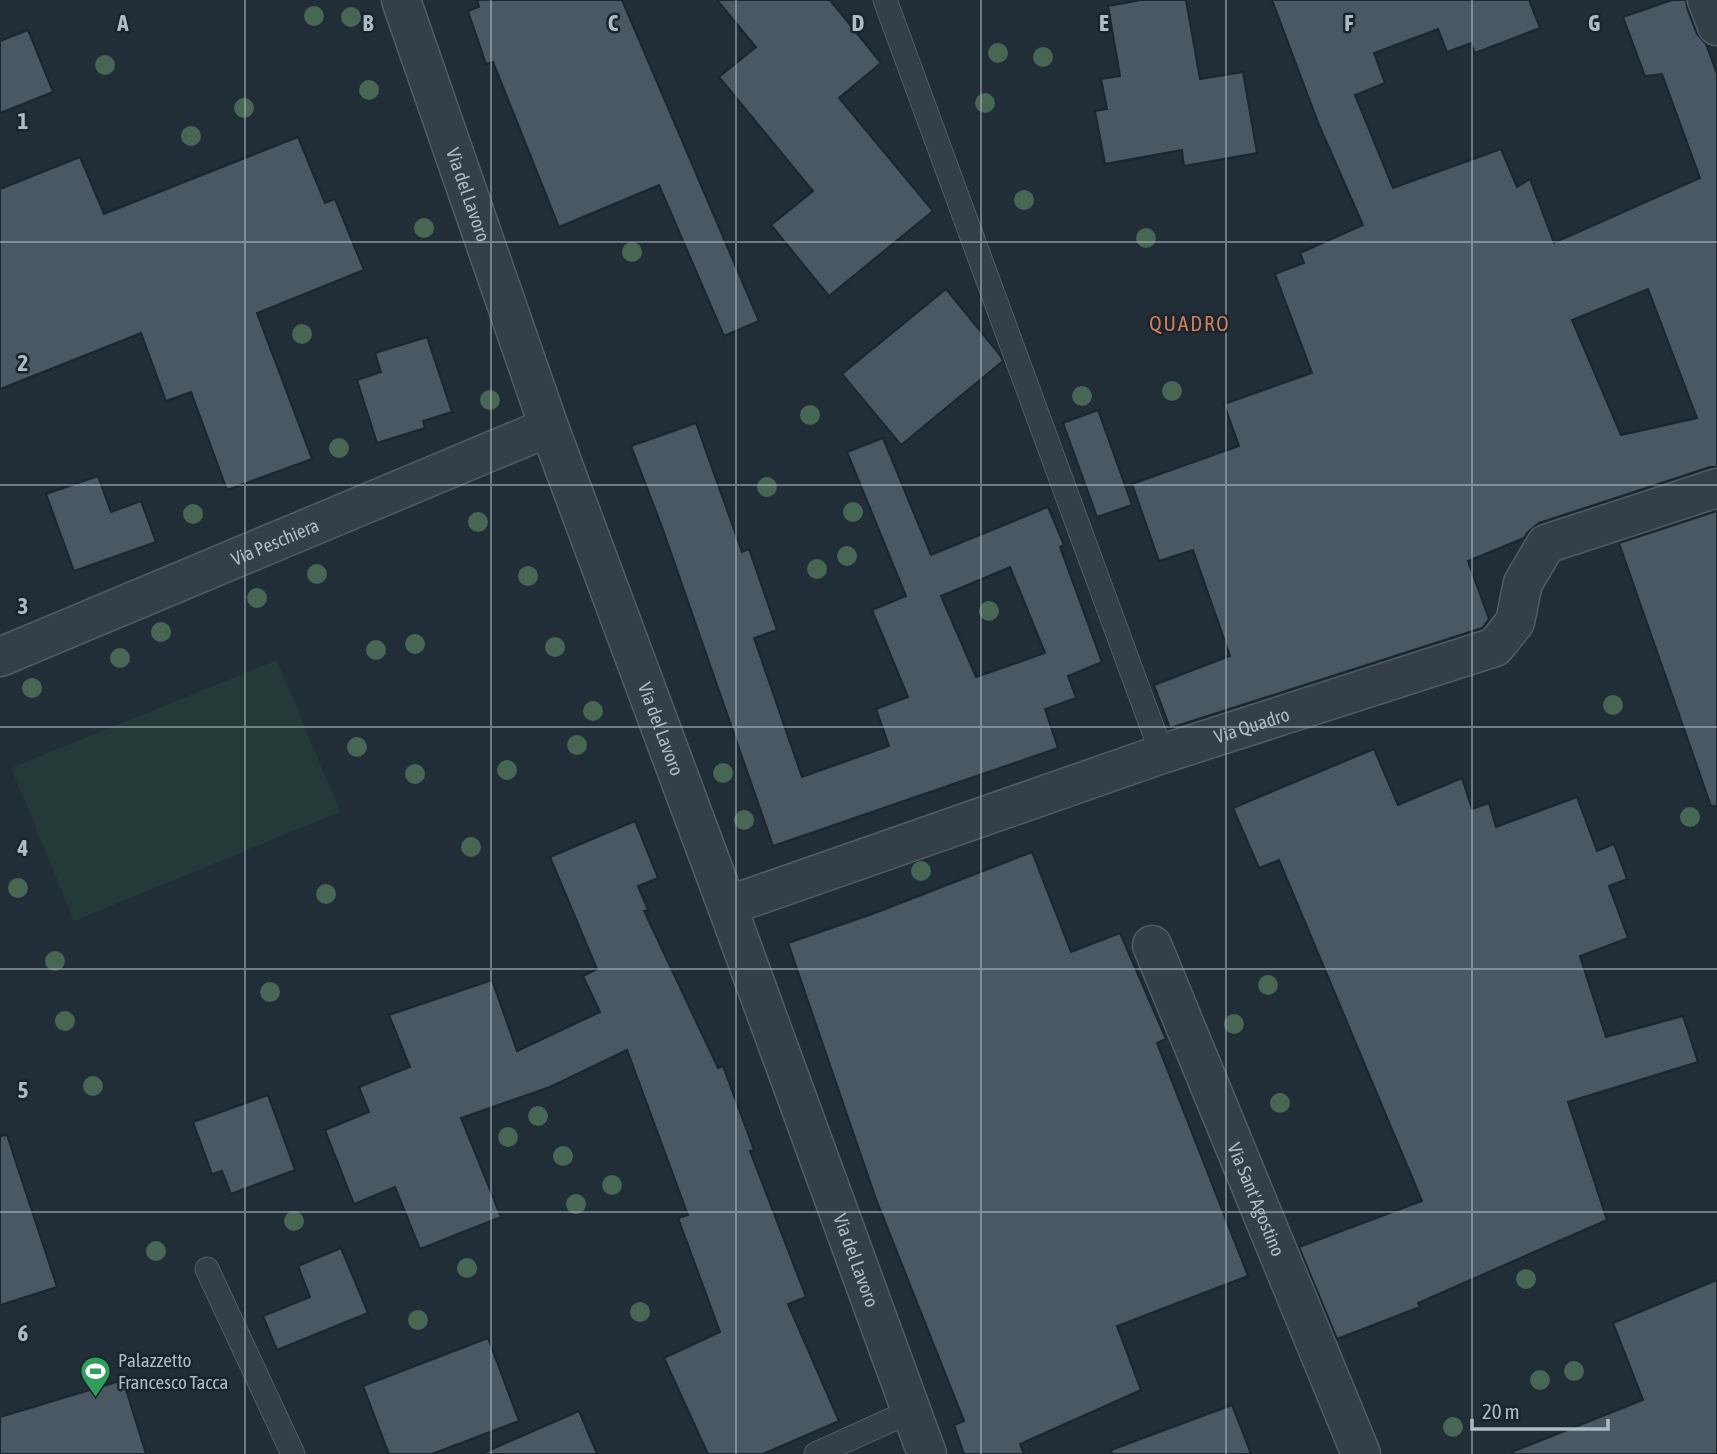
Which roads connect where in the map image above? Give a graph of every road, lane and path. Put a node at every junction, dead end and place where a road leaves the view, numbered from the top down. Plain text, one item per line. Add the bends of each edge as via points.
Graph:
1 (401, 0) edge
2 (885, 0) edge
3 (1707, 0) edge
4 (1717, 26) edge
5 (550, 427) junction
6 (1717, 488) edge
7 (0, 657) edge
8 (1162, 754) junction
9 (727, 906) junction
10 (1152, 945) dead end
11 (207, 1269) dead end
12 (911, 1411) junction
13 (293, 1454) edge
14 (817, 1454) edge
15 (927, 1454) edge
16 (1361, 1454) edge

1 - 5 street, Via del Lavoro
2 - 8 lane
3 - 4 street
5 - 7 street, Via Peschiera
5 - 9 street, Via del Lavoro
6 - 8 street, Via Quadro via 1546,544 1523,583 1515,622 1495,647
8 - 9 street, Via Quadro
9 - 12 street, Via del Lavoro
10 - 16 street, Via Sant'Agostino
11 - 13 lane
12 - 14 lane
12 - 15 street, Via del Lavoro

